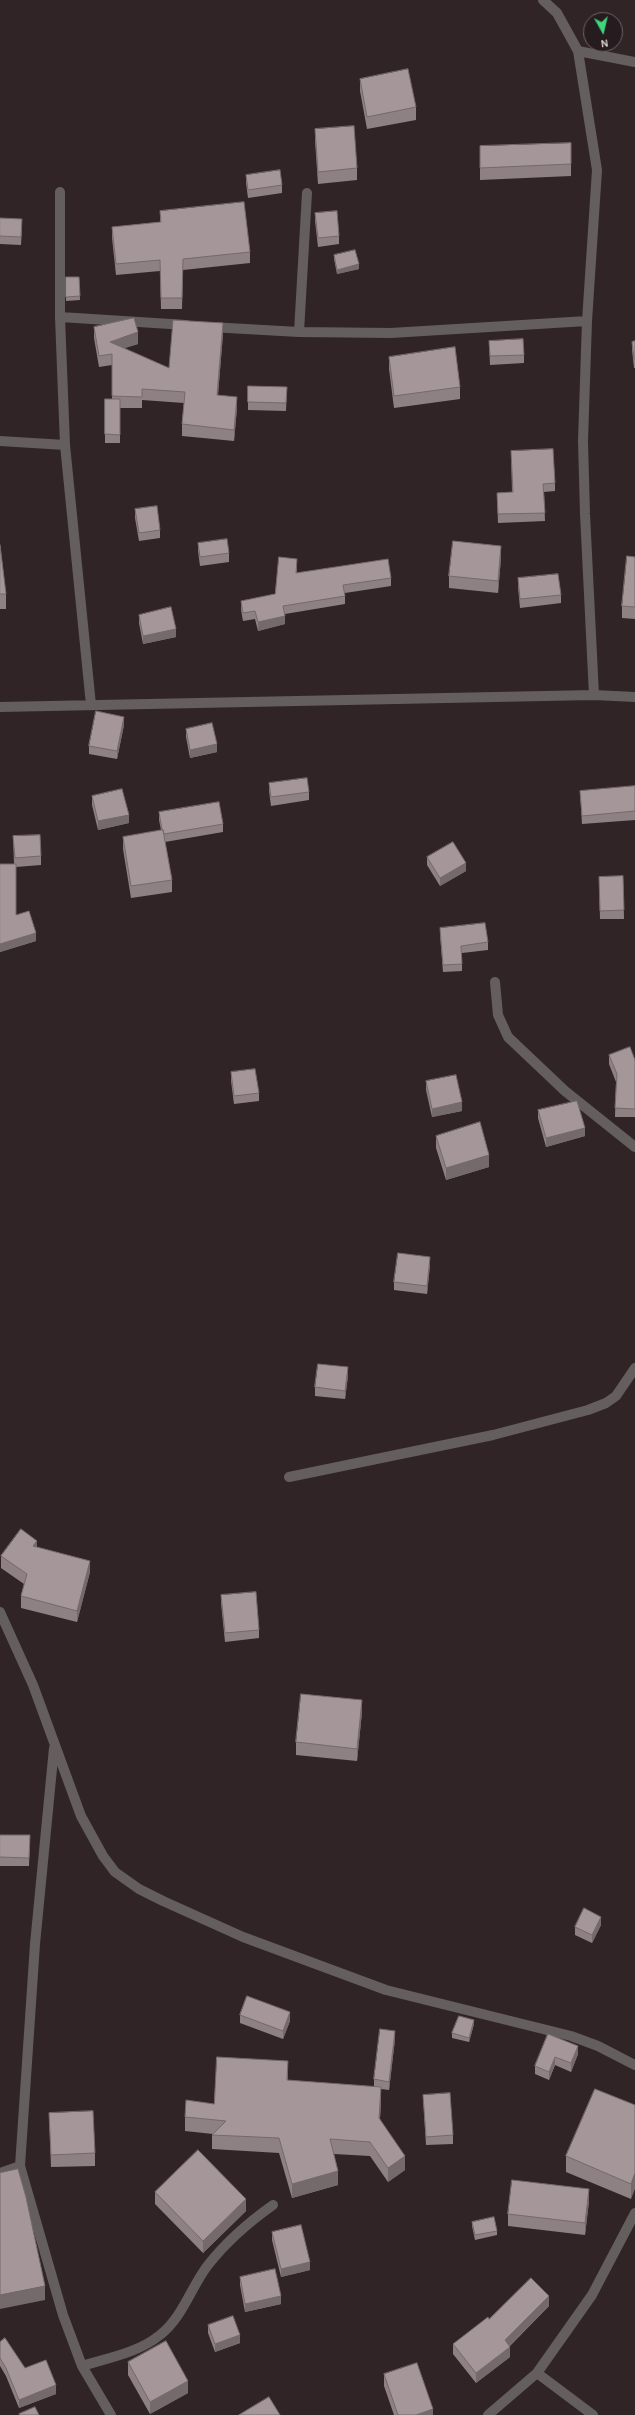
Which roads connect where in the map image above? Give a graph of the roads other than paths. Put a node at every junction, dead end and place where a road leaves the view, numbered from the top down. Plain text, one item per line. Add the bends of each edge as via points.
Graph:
1 (543, 0) edge
2 (578, 52) junction
3 (635, 62) edge
4 (60, 192) dead end
5 (308, 193) dead end
6 (60, 317) junction
7 (587, 321) junction
8 (300, 332) junction
9 (0, 441) edge
10 (65, 445) junction
11 (594, 695) junction
12 (635, 697) edge
13 (91, 705) junction
14 (0, 707) edge
15 (495, 982) dead end
16 (635, 1147) edge
17 (635, 1368) edge
18 (289, 1477) dead end
19 (0, 1612) edge
20 (54, 1745) junction
21 (635, 2064) edge
22 (20, 2166) junction
23 (0, 2173) edge
24 (273, 2205) dead end
25 (635, 2213) edge
26 (82, 2366) junction
27 (536, 2373) junction
28 (112, 2415) edge
29 (488, 2415) edge
30 (592, 2415) edge

1 - 2 street via 557,13
2 - 3 street
2 - 7 street via 597,170
4 - 6 street
5 - 8 street
6 - 8 street
6 - 10 street
7 - 8 street via 391,333
7 - 11 street via 583,442 584,507
9 - 10 street
10 - 13 street
11 - 12 street
11 - 13 street
13 - 14 street
15 - 16 street via 498,1015 508,1037 565,1092
17 - 18 street via 616,1396 588,1410 492,1435
19 - 20 street via 33,1685
20 - 21 street via 81,1816 103,1856 115,1872 139,1889 242,1937 386,1990 571,2036
20 - 22 street via 35,1944
22 - 23 street
22 - 26 street via 63,2315
24 - 26 street via 246,2224 208,2265 178,2314 161,2334 138,2349
25 - 27 street via 592,2295
26 - 28 street
27 - 29 street
27 - 30 street via 568,2394

